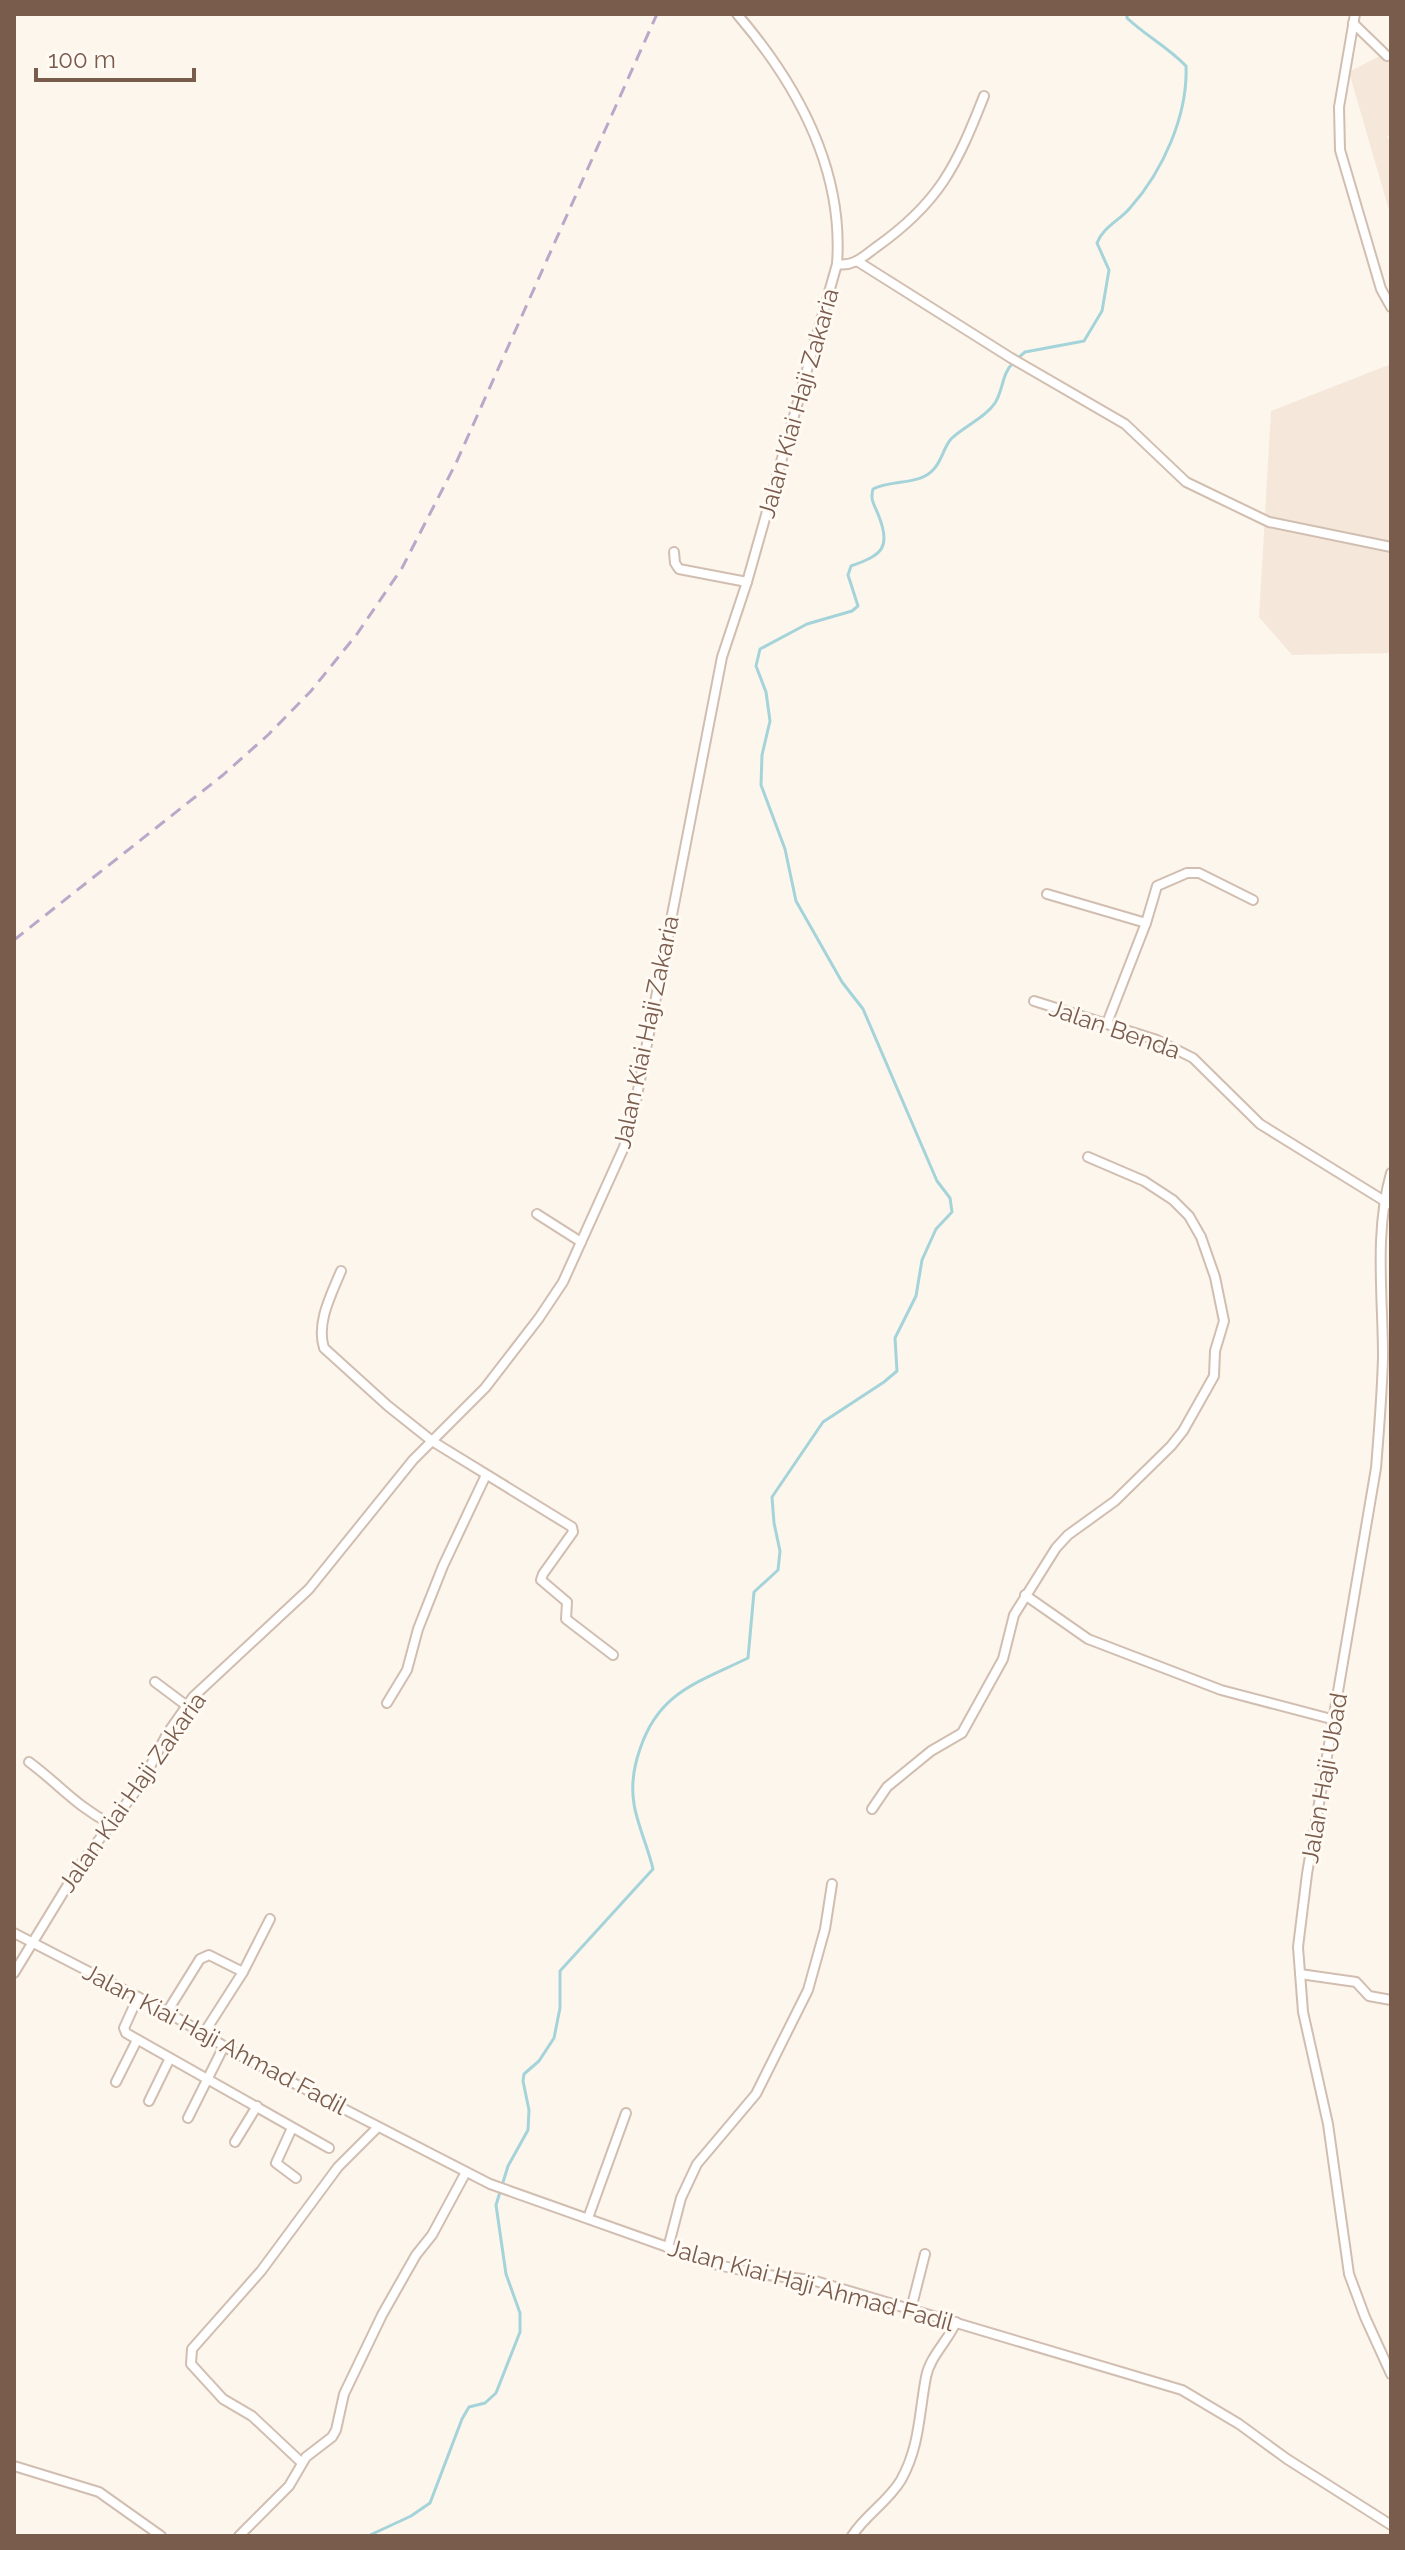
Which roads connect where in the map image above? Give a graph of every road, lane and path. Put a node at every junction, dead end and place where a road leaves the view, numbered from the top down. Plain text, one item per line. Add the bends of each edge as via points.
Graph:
1 (737, 14) edge
2 (1354, 18) edge
3 (1387, 56) dead end
4 (984, 96) dead end
5 (857, 261) junction
6 (837, 264) junction
7 (1391, 307) edge
8 (1391, 547) edge
9 (674, 552) dead end
10 (747, 582) junction
11 (1047, 894) dead end
12 (1253, 900) dead end
13 (1146, 923) junction
14 (1034, 1001) dead end
15 (1107, 1023) junction
16 (1088, 1157) dead end
17 (1391, 1173) edge
18 (1388, 1204) edge
19 (537, 1214) dead end
20 (581, 1242) junction
21 (341, 1271) dead end
22 (432, 1441) junction
23 (486, 1475) junction
24 (1025, 1595) junction
25 (613, 1655) dead end
26 (155, 1682) dead end
27 (387, 1703) dead end
28 (187, 1706) junction
29 (1335, 1720) junction
30 (29, 1762) dead end
31 (872, 1809) dead end
32 (111, 1824) junction
33 (832, 1884) dead end
34 (270, 1919) dead end
35 (14, 1933) edge
36 (33, 1942) junction
37 (243, 1972) junction
38 (14, 1973) edge
39 (1300, 1974) junction
40 (138, 1997) junction
41 (1391, 2000) edge
42 (167, 2012) junction
43 (204, 2033) junction
44 (137, 2040) junction
45 (224, 2046) junction
46 (170, 2058) junction
47 (206, 2078) junction
48 (116, 2082) dead end
49 (149, 2101) dead end
50 (257, 2106) junction
51 (626, 2113) dead end
52 (188, 2118) dead end
53 (378, 2127) junction
54 (292, 2128) junction
55 (235, 2142) dead end
56 (329, 2148) dead end
57 (466, 2172) junction
58 (296, 2178) dead end
59 (588, 2218) junction
60 (668, 2248) junction
61 (925, 2254) dead end
62 (911, 2309) junction
63 (956, 2322) junction
64 (1391, 2374) edge
65 (302, 2463) junction
66 (14, 2466) edge
67 (1391, 2525) edge
68 (161, 2536) edge
69 (239, 2536) edge
70 (852, 2536) edge

1 - 6 street, Jalan Kiai Haji Zakaria via 811,124 826,163 837,225
2 - 3 street
2 - 7 street via 1339,107 1340,150
4 - 5 street via 944,182 911,220
5 - 6 street
5 - 8 street via 1125,424 1181,479 1269,522
6 - 10 street, Jalan Kiai Haji Zakaria
9 - 10 street via 679,569
10 - 20 street, Jalan Kiai Haji Zakaria via 715,688 629,1134
11 - 13 street
12 - 13 street via 1199,873 1187,873 1157,886
13 - 15 street
14 - 15 street, Jalan Benda
15 - 18 street, Jalan Benda via 1193,1058 1260,1124
16 - 24 street via 1144,1181 1189,1216 1215,1277 1224,1321 1214,1376 1183,1431 1115,1501 1063,1540
17 - 18 street, Jalan Haji Ubad
18 - 29 street, Jalan Haji Ubad via 1380,1250 1381,1413
19 - 20 street
20 - 22 street, Jalan Kiai Haji Zakaria via 563,1282 519,1345
21 - 22 street via 320,1335 324,1348
22 - 23 street
22 - 28 street, Jalan Kiai Haji Zakaria via 309,1589
23 - 25 street via 572,1527 541,1580 567,1602 566,1619
23 - 27 street via 443,1566 407,1670
24 - 29 street via 1088,1639 1221,1690
24 - 31 street via 1003,1659 962,1733 887,1787
26 - 28 street
28 - 32 street, Jalan Kiai Haji Zakaria
29 - 39 street, Jalan Haji Ubad via 1307,1874
30 - 32 street via 73,1801
32 - 36 street, Jalan Kiai Haji Zakaria
33 - 60 street via 808,1990 756,2094 697,2164 681,2198
34 - 37 street
35 - 36 street, Jalan Kiai Haji Ahmad Fadil
36 - 38 street, Jalan Kiai Haji Zakaria
36 - 40 street, Jalan Kiai Haji Ahmad Fadil
37 - 42 street via 218,1957 203,1956
37 - 43 street
39 - 41 street via 1356,1982 1369,1996
39 - 64 street, Jalan Haji Ubad via 1349,2274
40 - 42 street, Jalan Kiai Haji Ahmad Fadil
40 - 44 street via 124,2028
42 - 43 street, Jalan Kiai Haji Ahmad Fadil
43 - 45 street, Jalan Kiai Haji Ahmad Fadil
44 - 46 street
44 - 48 street
45 - 47 street
45 - 53 street, Jalan Kiai Haji Ahmad Fadil
46 - 47 street
46 - 49 street
47 - 50 street
47 - 52 street
50 - 54 street
50 - 55 street
51 - 59 street
53 - 57 street, Jalan Kiai Haji Ahmad Fadil
53 - 65 street via 338,2167 190,2355 191,2364 223,2399 252,2416
54 - 56 street
54 - 58 street via 276,2163
57 - 59 street, Jalan Kiai Haji Ahmad Fadil
57 - 65 street via 382,2315 344,2394 336,2430
59 - 60 street, Jalan Kiai Haji Ahmad Fadil
60 - 62 street, Jalan Kiai Haji Ahmad Fadil via 718,2265 812,2280
61 - 62 street
62 - 63 street, Jalan Kiai Haji Ahmad Fadil
63 - 67 street, Jalan Kiai Haji Ahmad Fadil via 1182,2390
63 - 70 street via 929,2368 921,2422 901,2480
65 - 69 street via 289,2486
66 - 68 street via 99,2492

